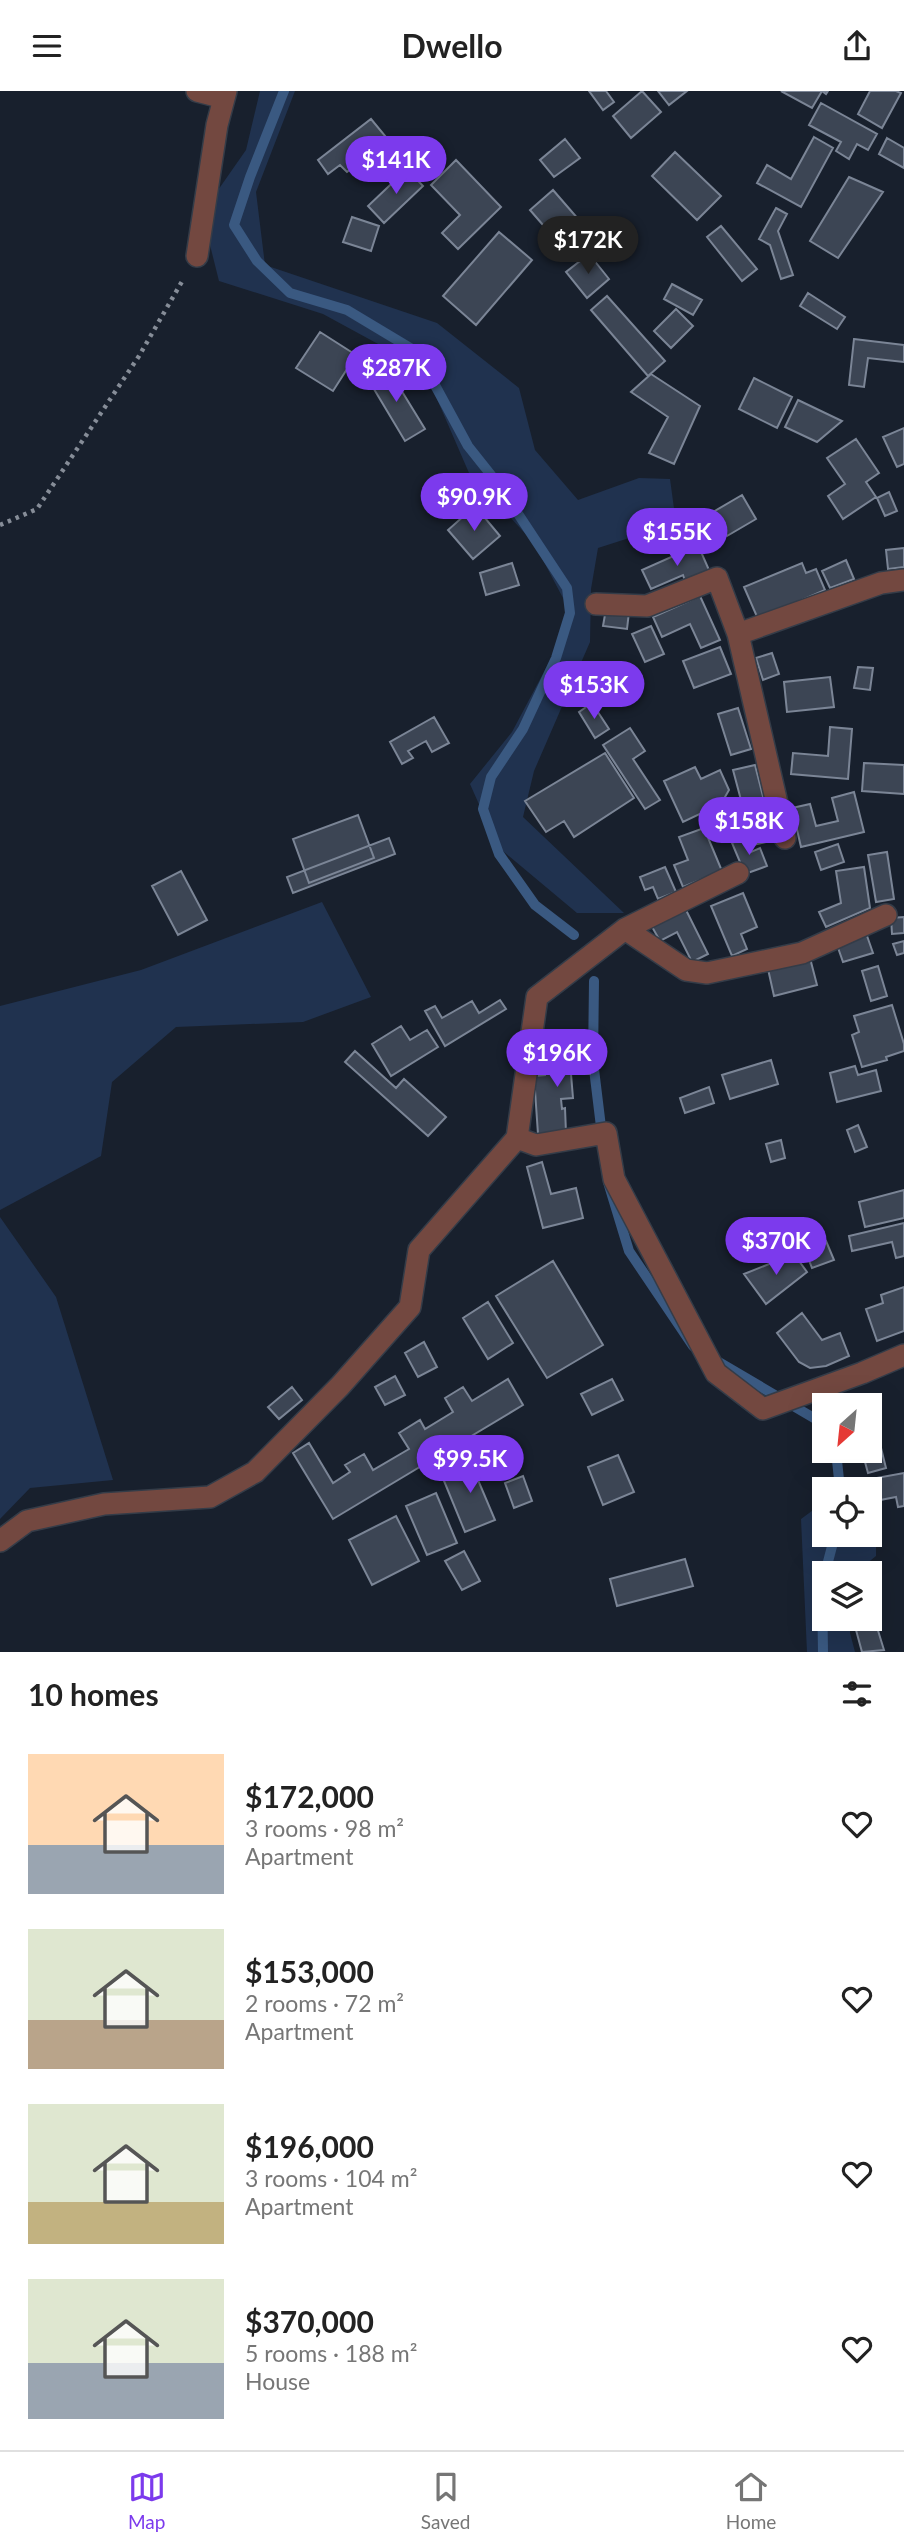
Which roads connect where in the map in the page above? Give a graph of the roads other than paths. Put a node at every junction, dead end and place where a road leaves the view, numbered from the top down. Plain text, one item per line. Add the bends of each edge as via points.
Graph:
1 (197, 91) edge
2 (225, 94) edge
3 (197, 256) road end
4 (904, 580) edge
5 (596, 604) dead end
6 (738, 634) junction
7 (785, 838) dead end
8 (738, 873) dead end
9 (886, 915) dead end
10 (625, 929) junction
11 (517, 1138) junction
12 (904, 1355) edge
13 (0, 1541) edge

1 - 2 street
2 - 3 street
4 - 6 street via 881,583
5 - 6 street via 647,606 717,578
6 - 7 street
8 - 10 street
9 - 10 street via 802,953 707,973 686,970
10 - 11 street via 537,997
11 - 12 street via 536,1145 607,1133 614,1179 716,1373 763,1409
11 - 13 street via 419,1250 410,1307 341,1386 255,1472 210,1497 104,1504 27,1521

